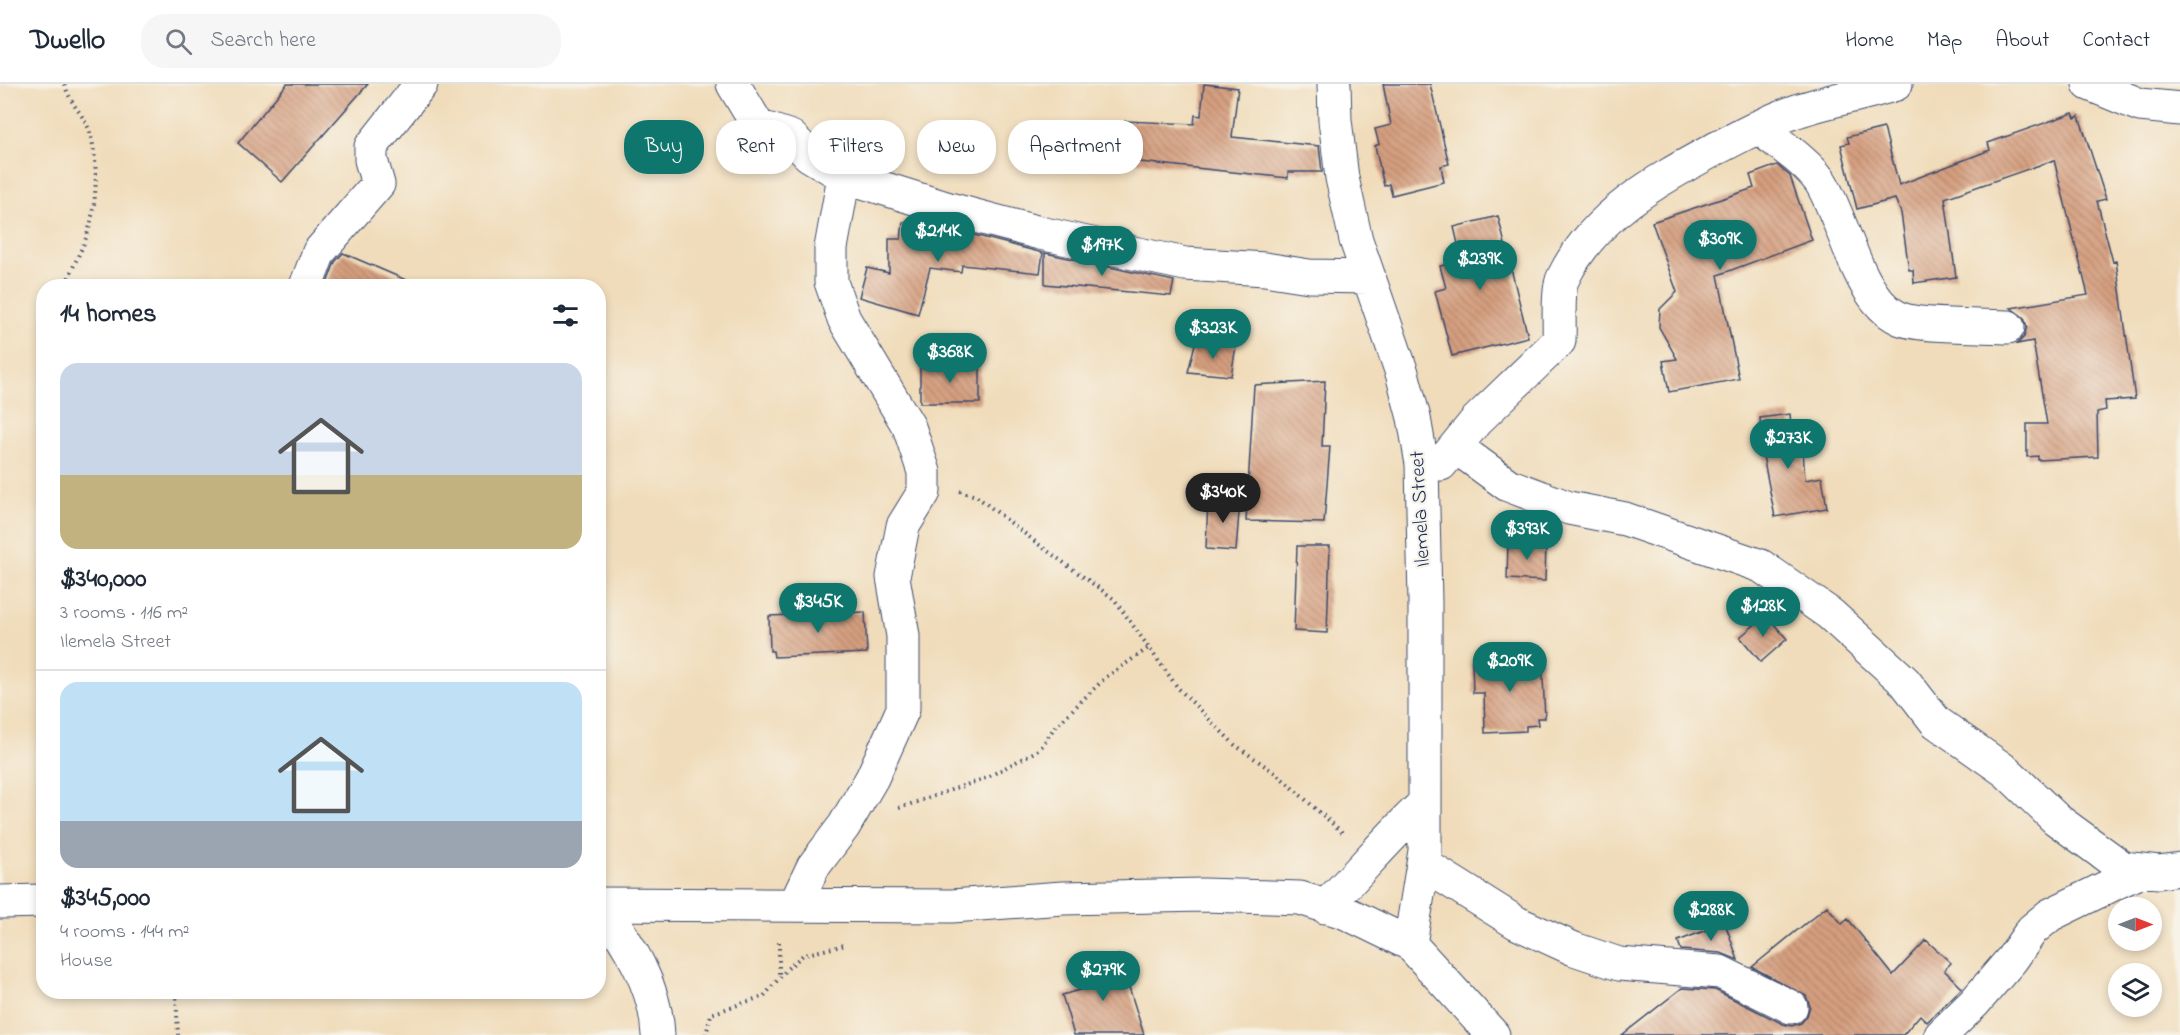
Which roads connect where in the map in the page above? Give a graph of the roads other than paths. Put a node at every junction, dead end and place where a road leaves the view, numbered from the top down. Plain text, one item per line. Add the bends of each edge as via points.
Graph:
1 (421, 84) edge
2 (733, 84) edge
3 (1334, 84) edge
4 (1896, 84) edge
5 (2089, 84) edge
6 (2180, 109) edge
7 (1758, 127) junction
8 (844, 176) junction
9 (1369, 277) junction
10 (309, 279) edge
11 (2008, 327) dead end
12 (1456, 447) junction
13 (1423, 486) junction
14 (1425, 803) junction
15 (1423, 864) junction
16 (2180, 869) edge
17 (2138, 872) junction
18 (36, 901) edge
19 (0, 902) edge
20 (606, 904) edge
21 (795, 905) junction
22 (1324, 907) junction
23 (606, 913) edge
24 (1410, 944) junction
25 (1791, 1008) dead end
26 (658, 1035) edge
27 (1494, 1035) edge
28 (1941, 1035) edge

1 - 10 street via 371,147 378,184 319,252
2 - 8 street via 758,126 790,137 809,155
3 - 9 street, Ilemela Street via 1342,178
4 - 7 street via 1792,112
5 - 6 street via 2140,105
7 - 11 street via 1818,179 1870,289 1888,311 1908,321
7 - 12 street via 1654,182 1618,209 1585,244 1562,280 1559,341 1476,421
8 - 9 street via 1040,233 1185,264 1309,276
8 - 21 street via 831,248 831,282 844,320 909,427 924,492 903,526 893,577 903,636 903,709 872,778 844,826 813,867
9 - 13 street, Ilemela Street via 1414,418
12 - 13 street
12 - 17 street via 1508,485 1569,508 1635,522 1761,566 1830,614 1905,682 1936,722 2007,772 2056,819 2123,868
13 - 14 street, Ilemela Street
14 - 15 street, Ilemela Street
14 - 22 street
15 - 24 street, Ilemela Street
15 - 25 street via 1517,923 1574,949 1619,964 1720,972
16 - 17 street
17 - 28 street via 2044,920 1974,1003
18 - 19 street
20 - 21 street
21 - 22 street via 952,906 1063,898 1278,895
22 - 24 street via 1344,912
23 - 26 street via 635,955 657,1012
24 - 27 street

